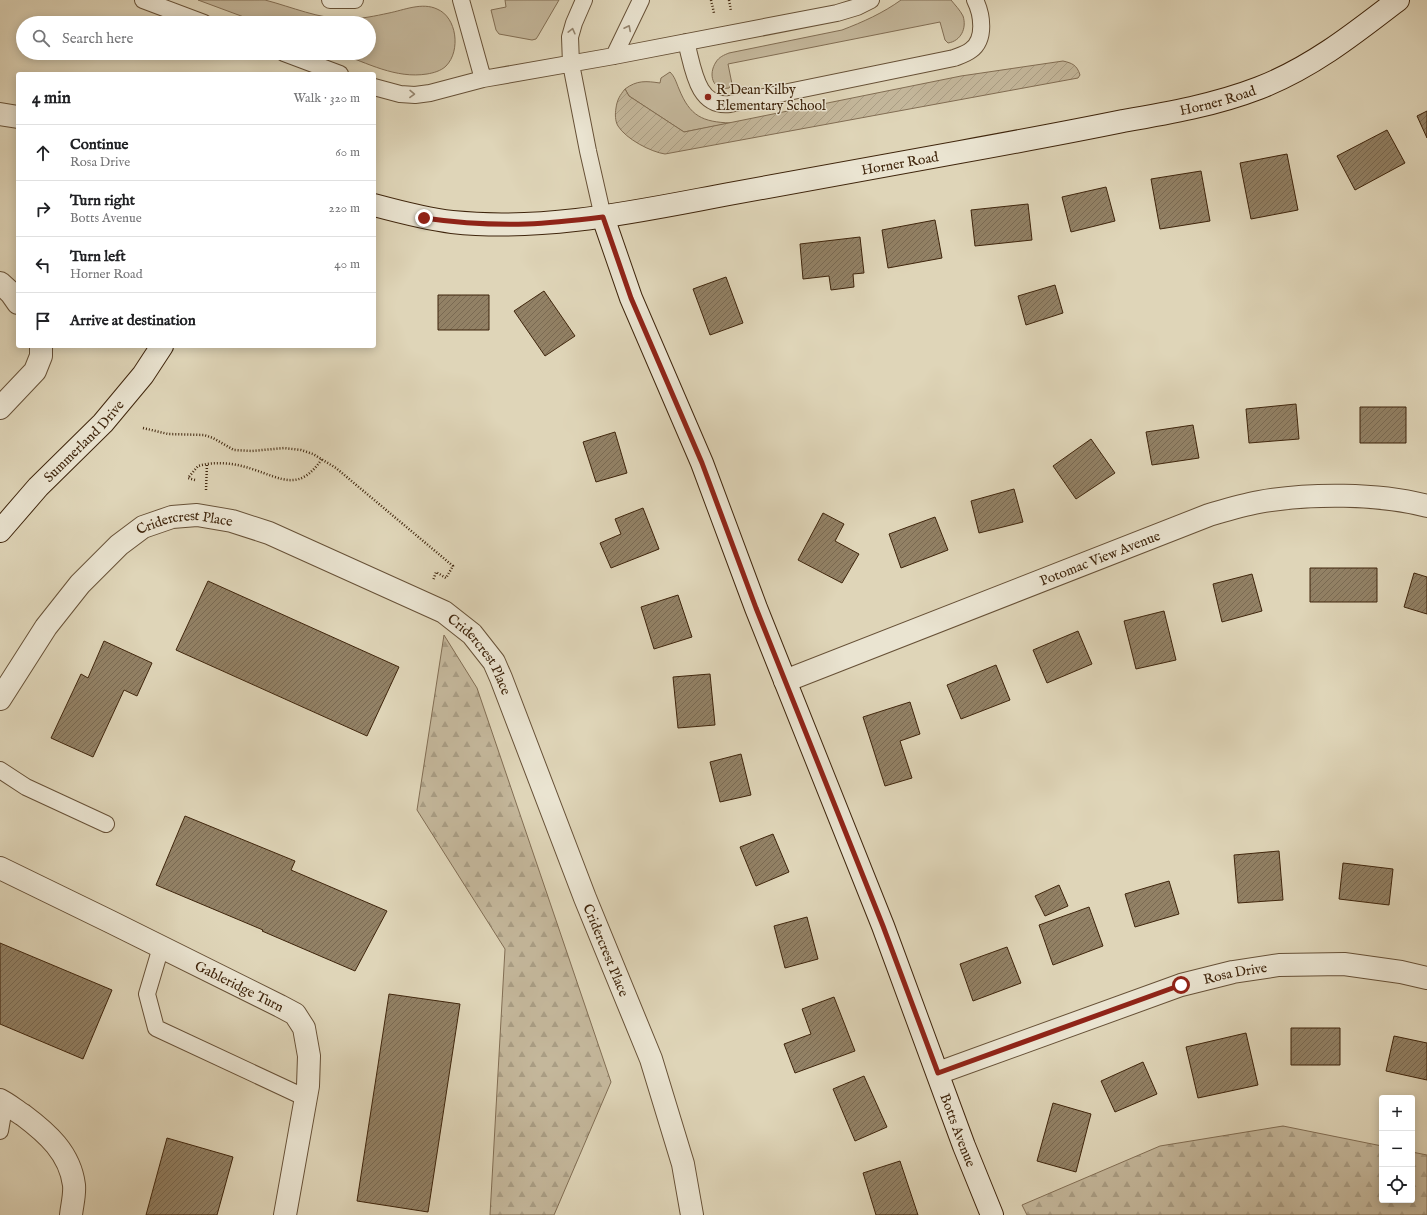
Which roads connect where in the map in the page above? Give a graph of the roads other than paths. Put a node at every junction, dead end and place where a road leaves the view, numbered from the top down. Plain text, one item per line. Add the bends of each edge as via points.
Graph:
1 (143, 0) edge
2 (330, 0) edge
3 (355, 0) edge
4 (461, 0) edge
5 (584, 0) edge
6 (641, 0) edge
7 (871, 0) edge
8 (975, 0) edge
9 (1398, 0) edge
10 (185, 16) edge
11 (686, 42) junction
12 (614, 56) junction
13 (303, 60) edge
14 (571, 64) junction
15 (335, 72) edge
16 (483, 79) junction
17 (376, 88) edge
18 (0, 114) edge
19 (16, 117) edge
20 (376, 206) edge
21 (603, 217) junction
22 (0, 283) edge
23 (16, 299) edge
24 (41, 348) edge
25 (161, 348) edge
26 (0, 408) edge
27 (1427, 506) edge
28 (0, 531) edge
29 (785, 681) junction
30 (0, 699) edge
31 (0, 770) edge
32 (106, 824) dead end
33 (0, 868) edge
34 (161, 946) junction
35 (1427, 978) edge
36 (938, 1073) junction
37 (306, 1098) junction
38 (2, 1101) edge
39 (0, 1131) edge
40 (71, 1215) edge
41 (284, 1215) edge
42 (692, 1215) edge
43 (992, 1215) edge

1 - 10 lane
2 - 3 lane
4 - 16 lane
14 -> 5 lane via 570,37
12 -> 6 lane
7 - 11 lane via 837,13
8 - 11 lane via 981,14 981,31 971,50 954,58 730,104 718,104 704,95 697,82
9 - 21 street, Horner Road via 1319,59 1287,77 1220,101 1027,140
11 - 12 lane
12 - 14 lane
13 - 15 lane
14 - 16 lane
14 - 21 lane
17 -> 16 lane via 391,92 430,93
18 - 19 street
20 - 21 street, Horner Road via 424,218 483,224 527,224
21 - 29 street, Botts Avenue via 631,298 702,463
22 - 23 street
24 - 26 street via 42,356 35,371
25 - 28 street, Summerland Drive via 143,375 103,423 38,487
27 - 29 street, Potomac View Avenue via 1364,497 1312,496 1260,502 1209,515
29 - 36 street, Botts Avenue via 883,926
30 - 42 street, Cridercrest Place via 46,627 80,584 118,545 143,527 172,517 197,516 232,521 269,533 444,612 472,634 494,662 501,678 650,1059 683,1164
31 - 32 lane via 26,787
33 - 34 street, Gableridge Turn
34 - 37 street, Gableridge Turn via 294,1014 304,1028 309,1056
34 - 37 lane via 147,994 156,1028
35 - 36 street, Rosa Drive via 1344,964 1279,965 1233,972 1181,985
36 - 43 street, Botts Avenue
37 - 41 street, Gableridge Turn
38 - 39 lane
38 - 40 street via 38,1126 60,1148 68,1163 74,1189

